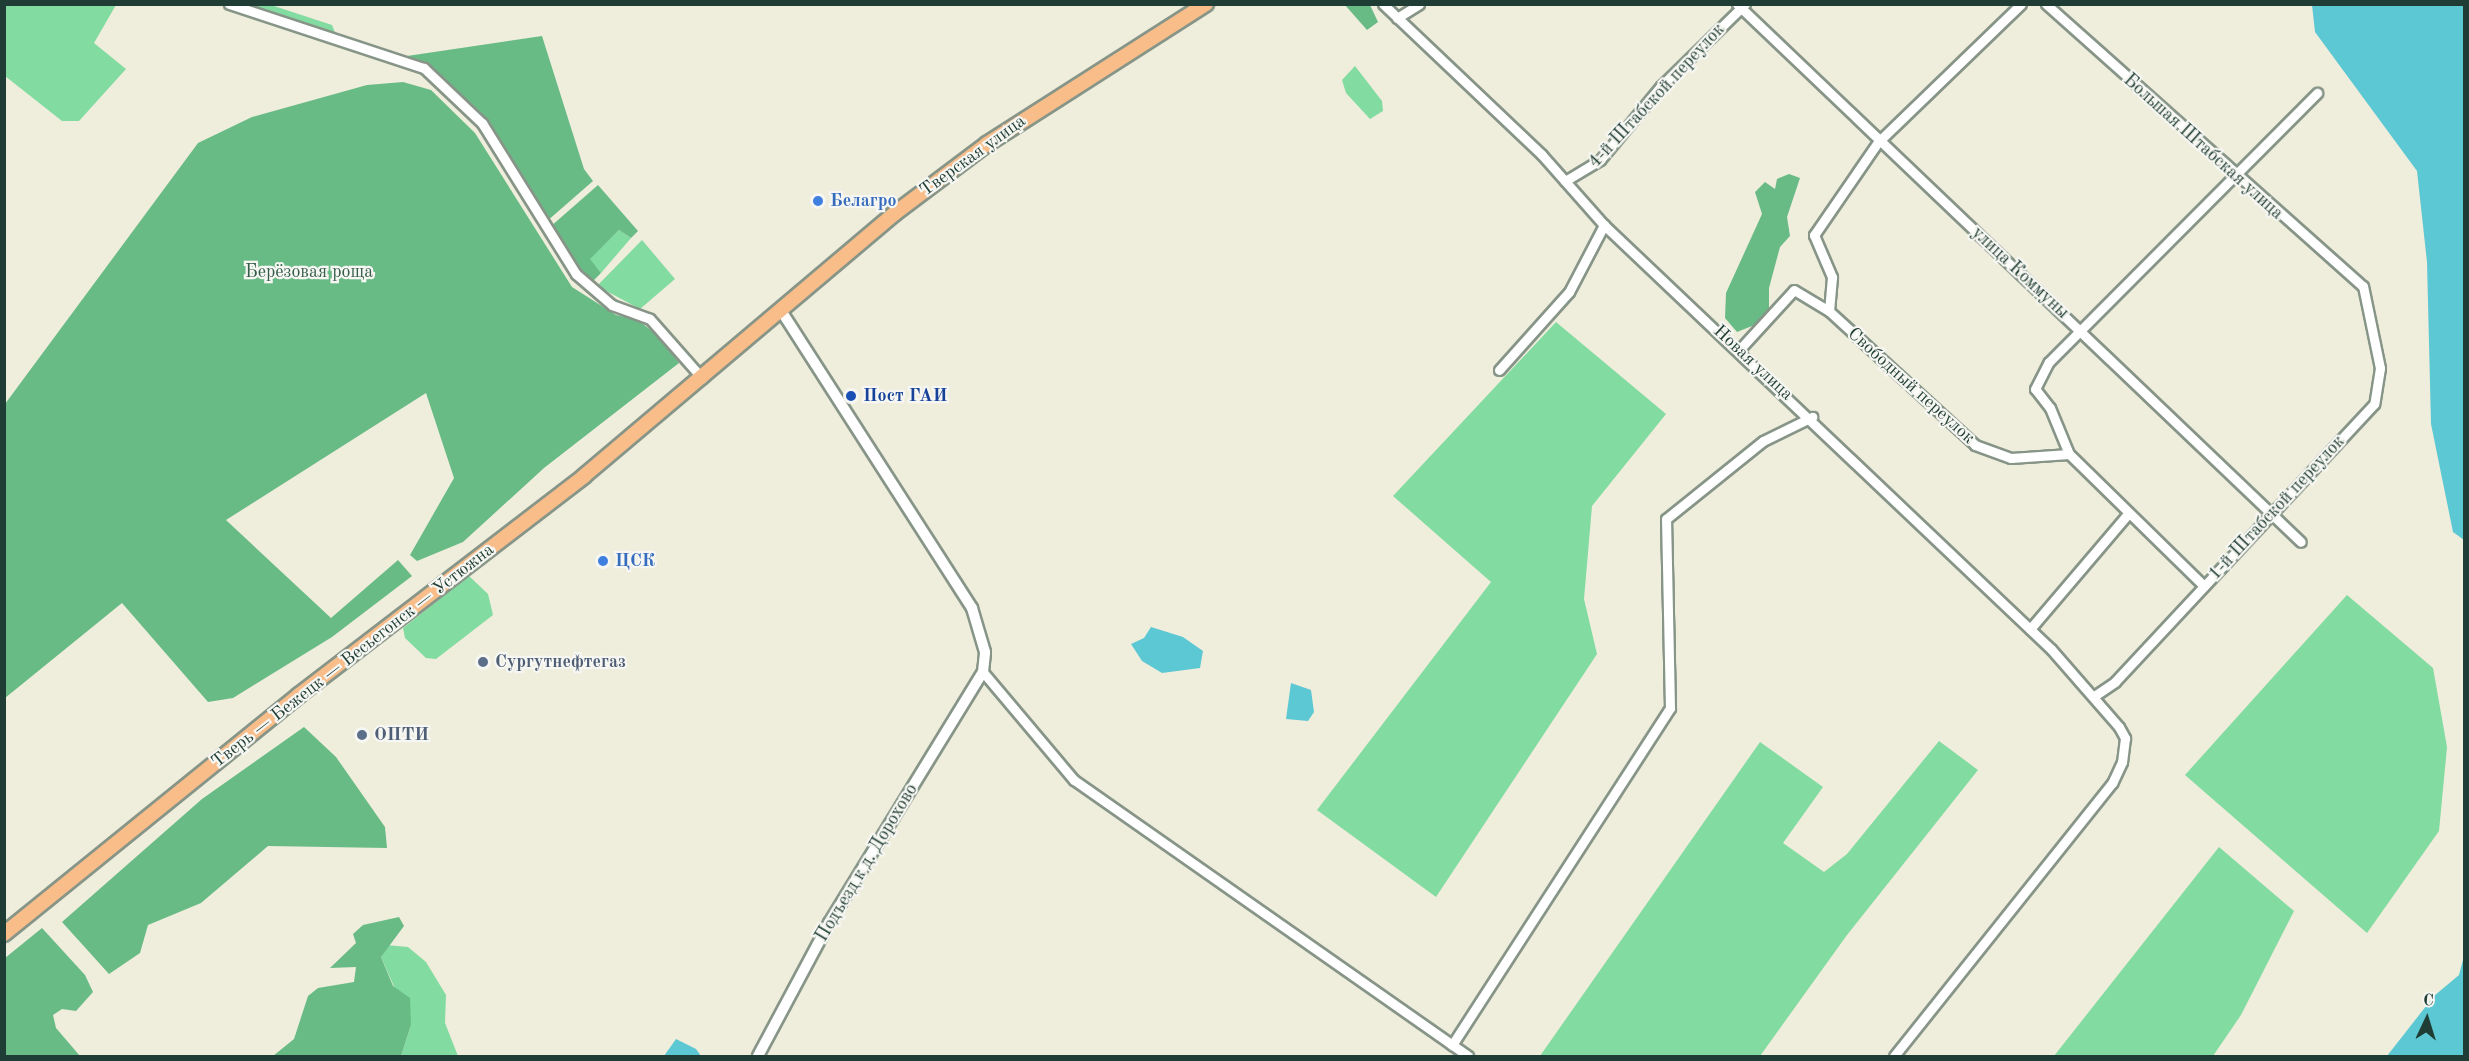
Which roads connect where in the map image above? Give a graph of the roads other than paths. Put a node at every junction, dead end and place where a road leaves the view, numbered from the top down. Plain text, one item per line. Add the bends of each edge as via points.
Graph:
1 (229, 4) edge
2 (1206, 4) edge
3 (1383, 4) edge
4 (1419, 4) edge
5 (2021, 4) edge
6 (2046, 4) edge
7 (1741, 6) edge
8 (1397, 18) junction
9 (2317, 93) dead end
10 (1878, 142) junction
11 (2234, 176) junction
12 (1565, 181) junction
13 (1604, 225) junction
14 (2363, 286) joint
15 (1829, 311) junction
16 (782, 312) junction
17 (2084, 332) junction
18 (1739, 350) junction
19 (1499, 370) dead end
20 (702, 378) junction
21 (1812, 417) junction
22 (2069, 454) junction
23 (2271, 513) junction
24 (2127, 515) junction
25 (2301, 542) dead end
26 (2204, 586) junction
27 (2030, 629) junction
28 (983, 672) junction
29 (2094, 696) junction
30 (4, 934) edge
31 (1452, 1045) junction
32 (758, 1056) edge
33 (1468, 1056) edge
34 (1894, 1056) edge

1 - 20 street via 424,69 482,123 576,274 612,305 650,319
2 - 16 main road, Тверская улица via 967,158
3 - 8 street, Новая улица
4 - 8 street
5 - 10 street
6 - 11 street, Большая Штабская улица
7 - 10 street, улица Коммуны
7 - 12 street, 4-й Штабской переулок via 1661,86 1600,160
8 - 12 street, Новая улица
9 - 11 street
10 - 15 street via 1814,235 1832,277
10 - 17 street, улица Коммуны
11 - 14 street, Большая Штабская улица
11 - 17 street
12 - 13 street, Новая улица
13 - 18 street, Новая улица
13 - 19 street via 1569,292
14 - 23 street, 1-й Штабской переулок via 2380,368 2374,404
15 - 18 street, Свободный переулок via 1794,290
15 - 22 street, Свободный переулок via 1975,445 2011,458
16 - 20 main road, Тверская улица
16 - 28 street via 976,615 985,644
17 - 22 street via 2049,362 2035,389 2050,408
17 - 23 street, улица Коммуны
18 - 21 street, Новая улица
20 - 30 main road, Тверь — Бежецк — Весьегонск — Устюжна
21 - 27 street, Новая улица
21 - 31 street via 1763,441 1666,519 1670,708
22 - 24 street
23 - 25 street, улица Коммуны
23 - 26 street, 1-й Штабской переулок
24 - 26 street
24 - 27 street
26 - 29 street, 1-й Штабской переулок via 2115,682
27 - 29 street, Новая улица
28 - 31 street via 1074,780
28 - 32 street, Подъезд к д. Дорохово via 829,923
29 - 34 street, Новая улица via 2125,738 2122,762 2112,783
31 - 33 street

